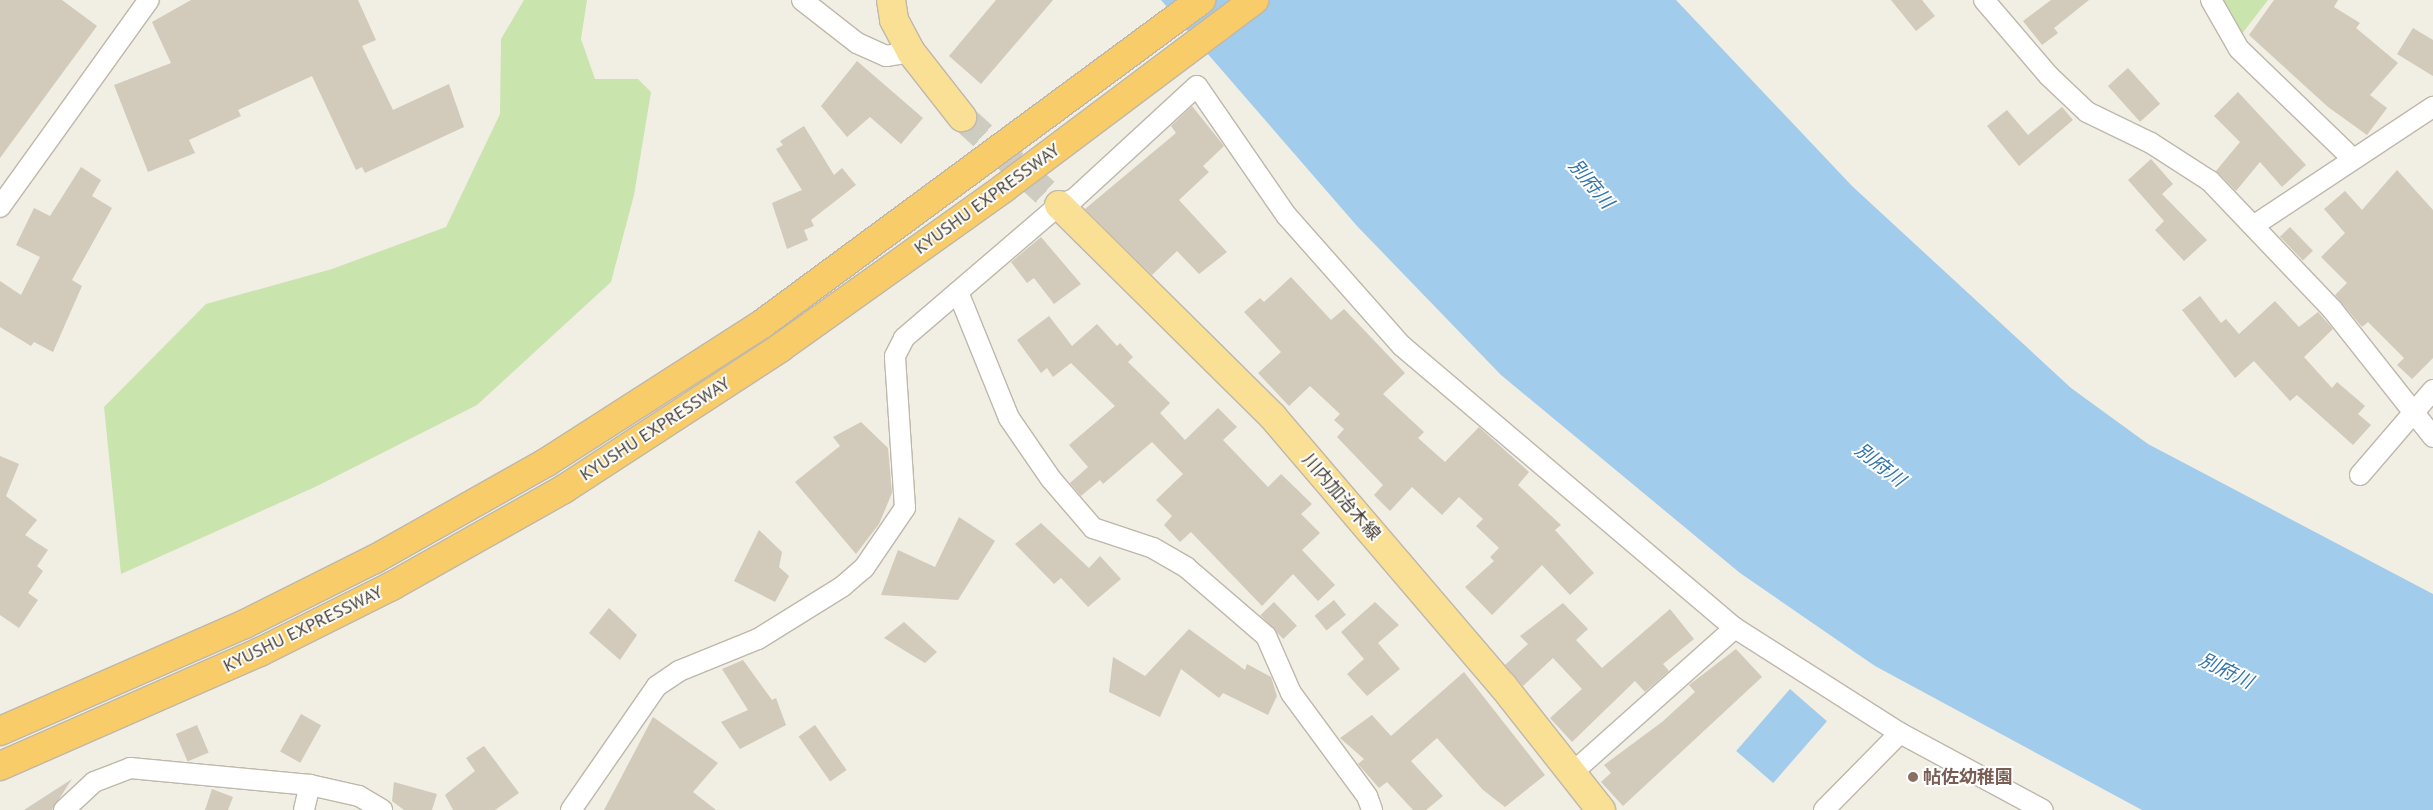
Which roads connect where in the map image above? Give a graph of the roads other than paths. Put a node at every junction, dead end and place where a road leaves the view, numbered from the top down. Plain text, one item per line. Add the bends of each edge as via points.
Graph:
1 (149, 0) edge
2 (802, 0) edge
3 (891, 0) edge
4 (1201, 0) edge
5 (1254, 0) edge
6 (1984, 0) edge
7 (2211, 0) edge
8 (911, 52) junction
9 (2433, 107) edge
10 (962, 117) tunnel mouth
11 (2352, 158) junction
12 (1059, 205) junction
13 (0, 207) edge
14 (2253, 226) junction
15 (958, 292) junction
16 (2433, 390) edge
17 (2411, 411) junction
18 (2433, 436) edge
19 (2360, 475) dead end
20 (1735, 628) junction
21 (0, 731) edge
22 (1900, 733) junction
23 (0, 766) edge
24 (1572, 773) junction
25 (310, 785) junction
26 (64, 810) edge
27 (304, 810) edge
28 (382, 810) edge
29 (571, 810) edge
30 (1372, 810) edge
31 (1601, 810) edge
32 (1824, 810) edge
33 (2043, 810) edge

1 - 13 street
2 - 8 street via 857,43 886,56
3 - 8 main road via 894,20
4 - 21 highway, KYUSHU EXPRESSWAY via 762,324 547,462 375,559 245,624
5 - 23 highway, KYUSHU EXPRESSWAY via 780,348 564,489 392,586 260,652
6 - 14 street via 2049,76 2087,112 2151,143 2210,181
7 - 11 street via 2239,49
8 - 10 main road
9 - 11 street
11 - 14 street
12 - 15 street
12 - 20 street via 1074,199 1197,86 1286,215 1402,346
12 - 24 main road, 川内加治木線 via 1273,417
14 - 17 street via 2332,309
15 - 29 street via 904,338 895,356 905,508 883,545 843,586 800,614 657,686
15 - 30 street via 1009,418 1051,479 1093,528 1152,548 1187,568 1266,636 1291,693 1367,796
16 - 17 street
17 - 18 street
17 - 19 street
20 - 22 street
20 - 24 street
22 - 32 street
22 - 33 street
24 - 31 main road, 川内加治木線
25 - 26 street via 130,768 94,782
25 - 27 street
25 - 28 street via 360,796

